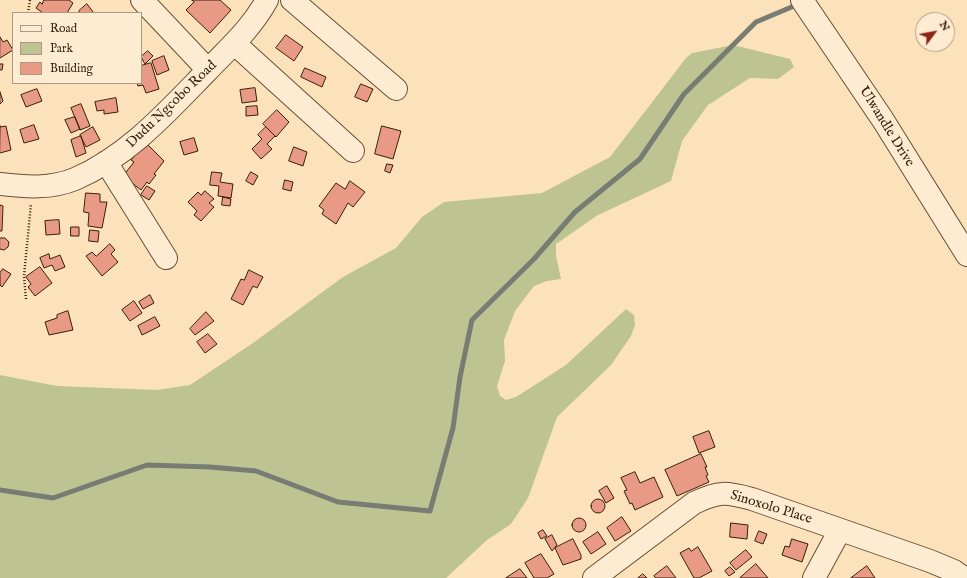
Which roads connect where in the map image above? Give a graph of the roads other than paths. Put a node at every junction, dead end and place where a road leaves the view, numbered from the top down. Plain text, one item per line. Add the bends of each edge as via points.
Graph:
1 (142, 0) edge
2 (267, 0) edge
3 (292, 0) edge
4 (802, 0) edge
5 (235, 44) junction
6 (208, 70) junction
7 (396, 89) dead end
8 (353, 151) dead end
9 (106, 162) junction
10 (0, 184) edge
11 (967, 255) edge
12 (166, 258) dead end
13 (840, 530) junction
14 (594, 578) edge
15 (815, 578) edge
16 (964, 578) edge

1 - 6 street
2 - 5 street, Dudu Ngcobo Road via 259,15
3 - 7 street
4 - 11 street, Ulwandle Drive via 883,120
5 - 6 street, Dudu Ngcobo Road
5 - 8 street
6 - 9 street, Dudu Ngcobo Road via 160,119 117,157
9 - 10 street, Dudu Ngcobo Road via 75,179 54,186
9 - 12 street
13 - 14 street, Sinoxolo Place via 752,499 728,493 710,495 694,503
13 - 15 street
13 - 16 street, Sinoxolo Place via 930,561

